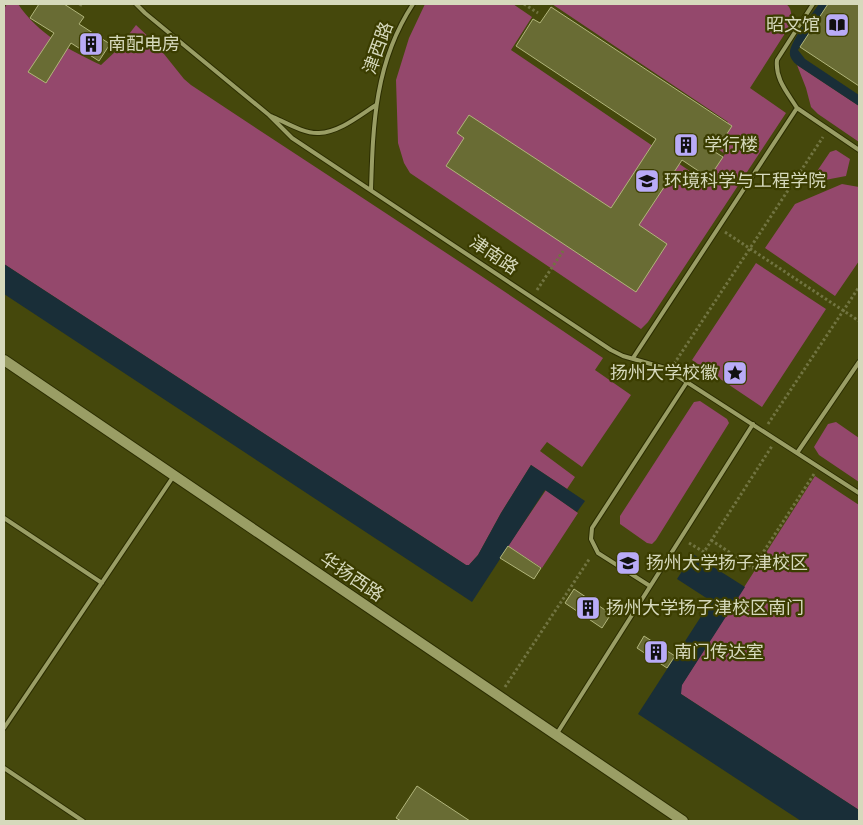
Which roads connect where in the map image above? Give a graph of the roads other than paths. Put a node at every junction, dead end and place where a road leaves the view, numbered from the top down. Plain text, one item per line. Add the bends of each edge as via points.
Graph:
1 (136, 4) edge
2 (413, 4) edge
3 (813, 4) edge
4 (376, 104) junction
5 (797, 108) junction
6 (269, 115) junction
7 (859, 150) edge
8 (371, 190) junction
9 (633, 358) junction
10 (4, 360) edge
11 (859, 362) edge
12 (687, 382) junction
13 (753, 424) junction
14 (797, 453) junction
15 (174, 476) junction
16 (859, 493) edge
17 (4, 518) edge
18 (102, 583) junction
19 (650, 586) junction
20 (4, 728) edge
21 (556, 735) junction
22 (4, 768) edge
23 (83, 821) edge
24 (683, 821) edge

1 - 6 lane, 津南路
2 - 4 lane, 津西路 via 391,46
3 - 5 lane via 777,60 779,79
4 - 6 lane via 333,130 319,133
4 - 8 lane, 津西路
5 - 7 lane
5 - 9 lane
6 - 8 lane, 津南路 via 292,138
8 - 9 lane, 津南路 via 611,350
9 - 12 lane, 津南路 via 670,370
10 - 15 main road, 华扬西路
11 - 14 lane
12 - 13 lane, 津南路
12 - 19 lane via 592,528 591,539 598,553
13 - 14 lane, 津南路
13 - 19 lane
14 - 16 lane, 津南路
15 - 18 lane
15 - 21 main road, 华扬西路
17 - 18 lane
18 - 20 lane
19 - 21 lane
21 - 24 main road, 华扬西路
22 - 23 lane

